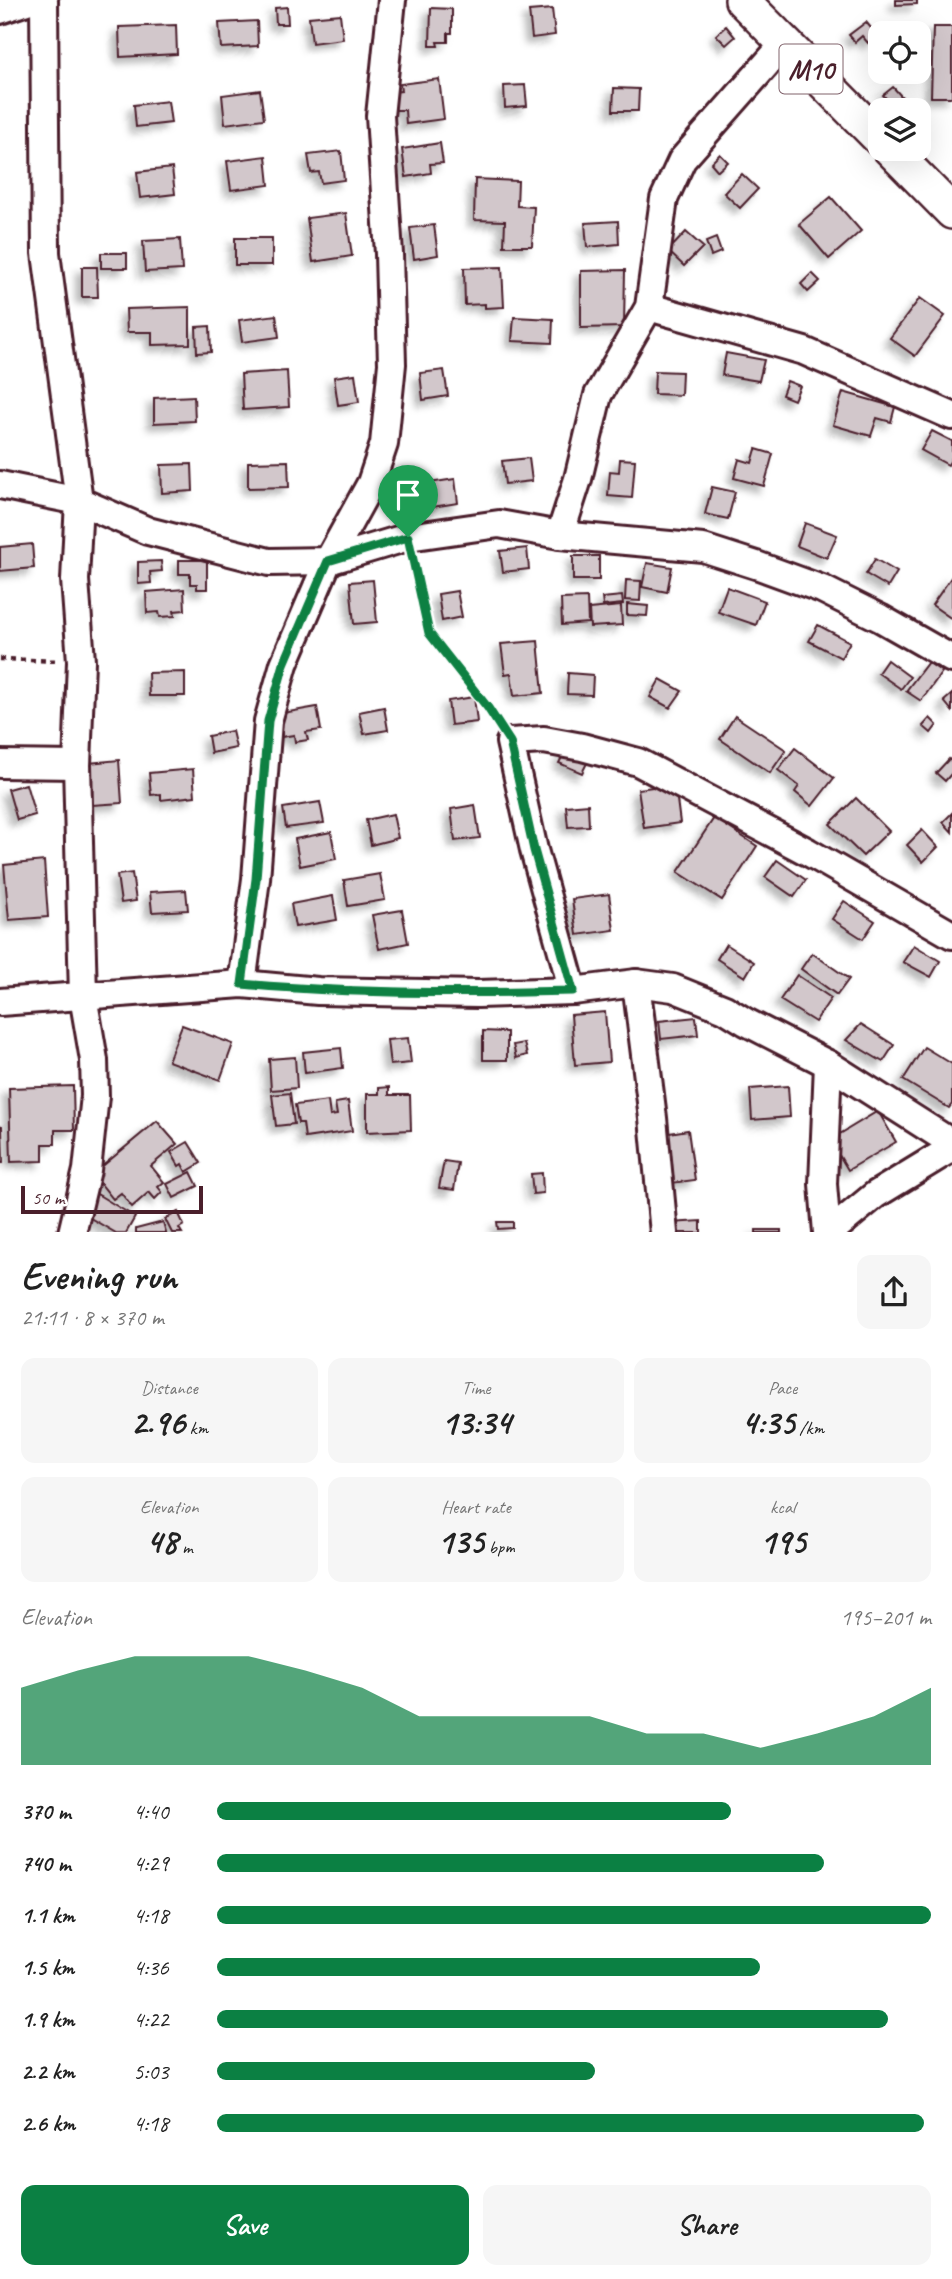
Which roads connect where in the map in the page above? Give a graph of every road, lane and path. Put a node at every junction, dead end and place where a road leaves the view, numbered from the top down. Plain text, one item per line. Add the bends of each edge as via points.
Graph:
1 (30, 0) edge
2 (44, 0) edge
3 (392, 0) edge
4 (742, 0) edge
5 (0, 10) edge
6 (785, 43) junction
7 (868, 127) edge
8 (902, 161) edge
9 (952, 212) edge
10 (649, 307) junction
11 (952, 416) edge
12 (0, 485) edge
13 (79, 502) junction
14 (560, 536) junction
15 (408, 537) junction
16 (328, 561) junction
17 (0, 659) edge
18 (952, 659) edge
19 (81, 661) junction
20 (510, 742) junction
21 (0, 764) edge
22 (77, 765) junction
23 (952, 935) edge
24 (636, 983) junction
25 (242, 984) junction
26 (573, 991) junction
27 (83, 996) junction
28 (0, 1002) edge
29 (828, 1064) junction
30 (952, 1143) edge
31 (952, 1148) edge
32 (72, 1232) edge
33 (664, 1232) edge
34 (828, 1232) edge
35 (829, 1232) edge

1 - 5 street
2 - 13 street via 46,253
3 - 16 street via 380,116 392,363 384,444 371,483
4 - 6 main road, M10
6 - 7 main road, M10
6 - 10 street via 682,160 664,200
8 - 9 main road
10 - 11 street via 804,351
10 - 14 street via 598,395
12 - 13 street
13 - 16 street via 148,531 269,562
13 - 19 street via 75,580
14 - 15 street via 499,524
14 - 18 street via 703,548 822,589
15 - 16 street
15 - 20 path via 429,633
16 - 25 street via 284,664 268,721 256,879
17 - 19 path
19 - 22 street
20 - 23 street via 544,740 638,762
20 - 26 street
21 - 22 street
22 - 27 street
24 - 26 street
24 - 29 street via 673,988 725,1009
24 - 33 street
25 - 26 street via 318,991
25 - 27 street
27 - 28 street
27 - 32 street via 95,1096 87,1170
29 - 30 street
29 - 34 street via 823,1184
31 - 35 street via 875,1195

